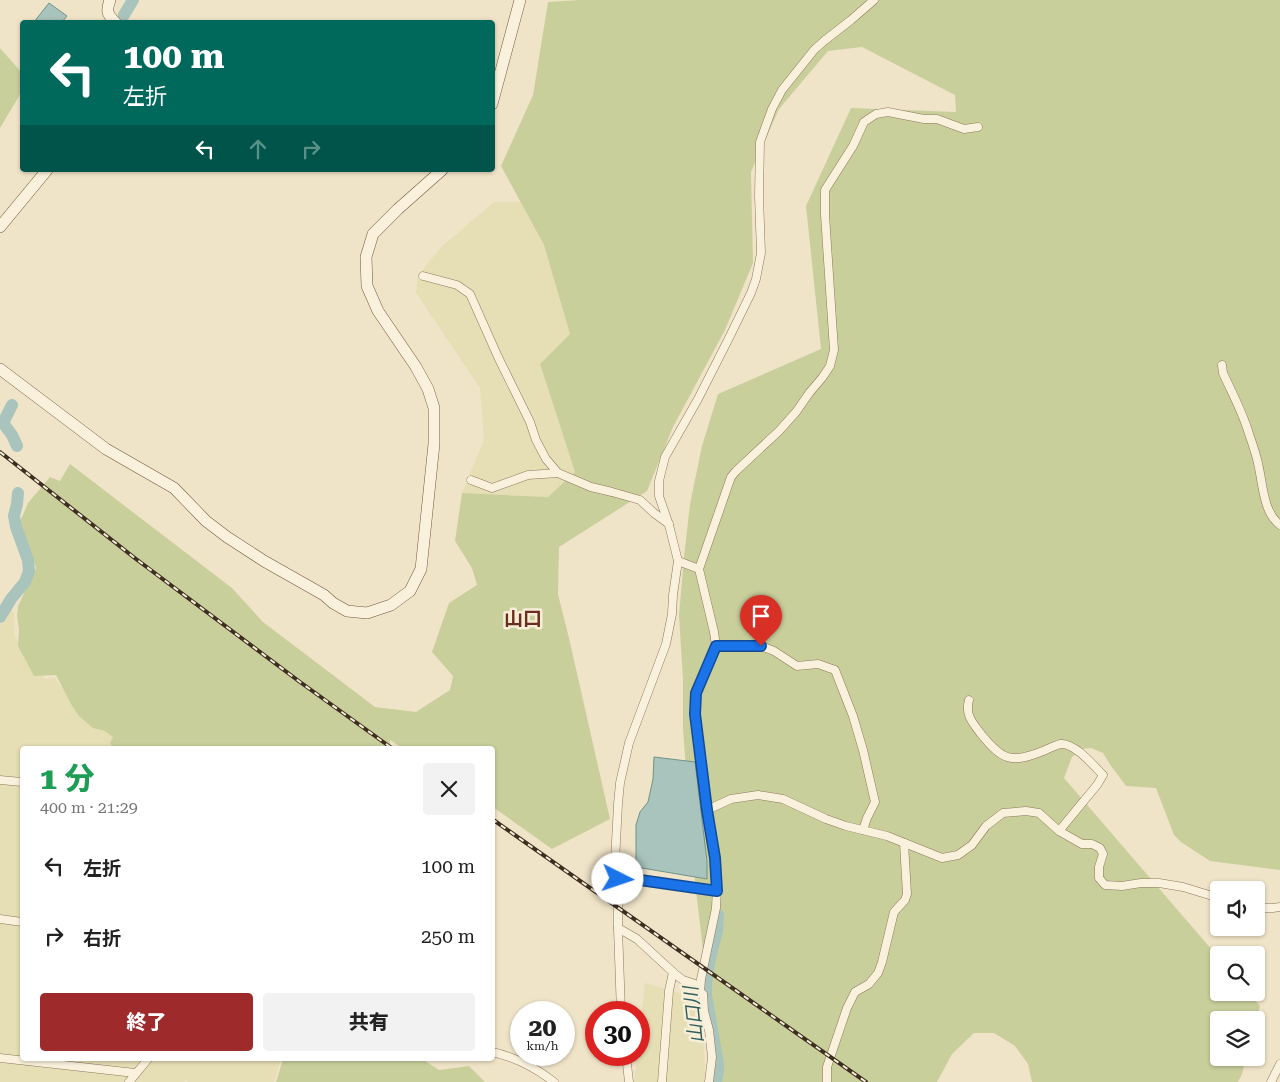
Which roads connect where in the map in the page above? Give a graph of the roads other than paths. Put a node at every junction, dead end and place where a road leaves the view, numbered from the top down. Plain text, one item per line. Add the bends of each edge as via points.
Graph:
1 (110, 0) edge
2 (520, 0) edge
3 (874, 0) edge
4 (113, 20) edge
5 (495, 93) edge
6 (978, 127) dead end
7 (45, 172) edge
8 (440, 172) edge
9 (0, 227) edge
10 (423, 276) dead end
11 (1222, 366) dead end
12 (0, 370) edge
13 (558, 473) junction
14 (471, 480) dead end
15 (669, 524) junction
16 (1280, 525) edge
17 (678, 561) junction
18 (699, 568) junction
19 (716, 646) junction
20 (969, 700) dead end
21 (0, 780) edge
22 (20, 782) edge
23 (707, 810) junction
24 (863, 830) junction
25 (1059, 831) junction
26 (904, 843) junction
27 (618, 879) junction
28 (717, 891) junction
29 (1210, 895) edge
30 (1280, 906) edge
31 (1265, 908) edge
32 (0, 919) edge
33 (20, 922) edge
34 (618, 928) junction
35 (673, 972) junction
36 (700, 992) junction
37 (621, 1001) edge
38 (495, 1053) edge
39 (0, 1058) edge
40 (20, 1060) edge
41 (27, 1061) edge
42 (146, 1061) edge
43 (1280, 1064) edge
44 (627, 1066) edge
45 (135, 1073) junction
46 (129, 1082) edge
47 (554, 1082) edge
48 (629, 1082) edge
49 (662, 1082) edge
50 (709, 1082) edge
51 (827, 1082) edge
52 (1271, 1082) edge

1 - 4 street via 108,15
2 - 5 street
3 - 15 street via 814,50 782,90 772,110 760,142 761,253 756,279 724,348 665,457 658,481 659,496
6 - 18 street via 964,128 937,119 924,120 888,112 876,114 864,122 825,190 834,350 830,366 790,419 731,477
7 - 9 street
8 - 12 street via 373,234 366,257 367,286 378,311 416,367 434,408 434,444 421,569 410,591 391,605 367,613 347,611 333,603 227,537 206,521 174,488 106,449
10 - 13 street via 457,285 470,294 536,440
11 - 16 street via 1249,433 1272,517
13 - 14 street via 528,475 492,488
13 - 15 street via 591,487 640,500
15 - 17 street
17 - 18 street
17 - 27 street via 666,644 628,743 620,783 615,861
18 - 19 street
19 - 23 street via 696,693 695,714
19 - 24 street via 761,646 797,666 818,664 835,670 853,716 875,802
20 - 25 street via 967,708 973,724 1000,754 1012,758 1027,757 1061,744 1074,748 1103,775
21 - 22 street
23 - 24 street via 731,799 758,795 783,799 826,819
23 - 28 street
24 - 26 street
25 - 26 street via 1039,813 1026,810 1003,813 958,855 942,858
25 - 29 street via 1082,844 1100,848 1103,854 1099,878 1105,885 1159,883
26 - 51 street via 907,894 894,912 878,972 869,984 855,992 847,1008 827,1067
27 - 28 street
27 - 34 street
28 - 36 street
30 - 31 street
32 - 33 street
34 - 35 street via 636,939
34 - 37 street
35 - 36 street via 698,985
35 - 49 street
36 - 50 street via 712,1057
38 - 47 street via 516,1060
39 - 40 street
41 - 45 street
42 - 45 street
43 - 52 street
44 - 48 street
45 - 46 street

